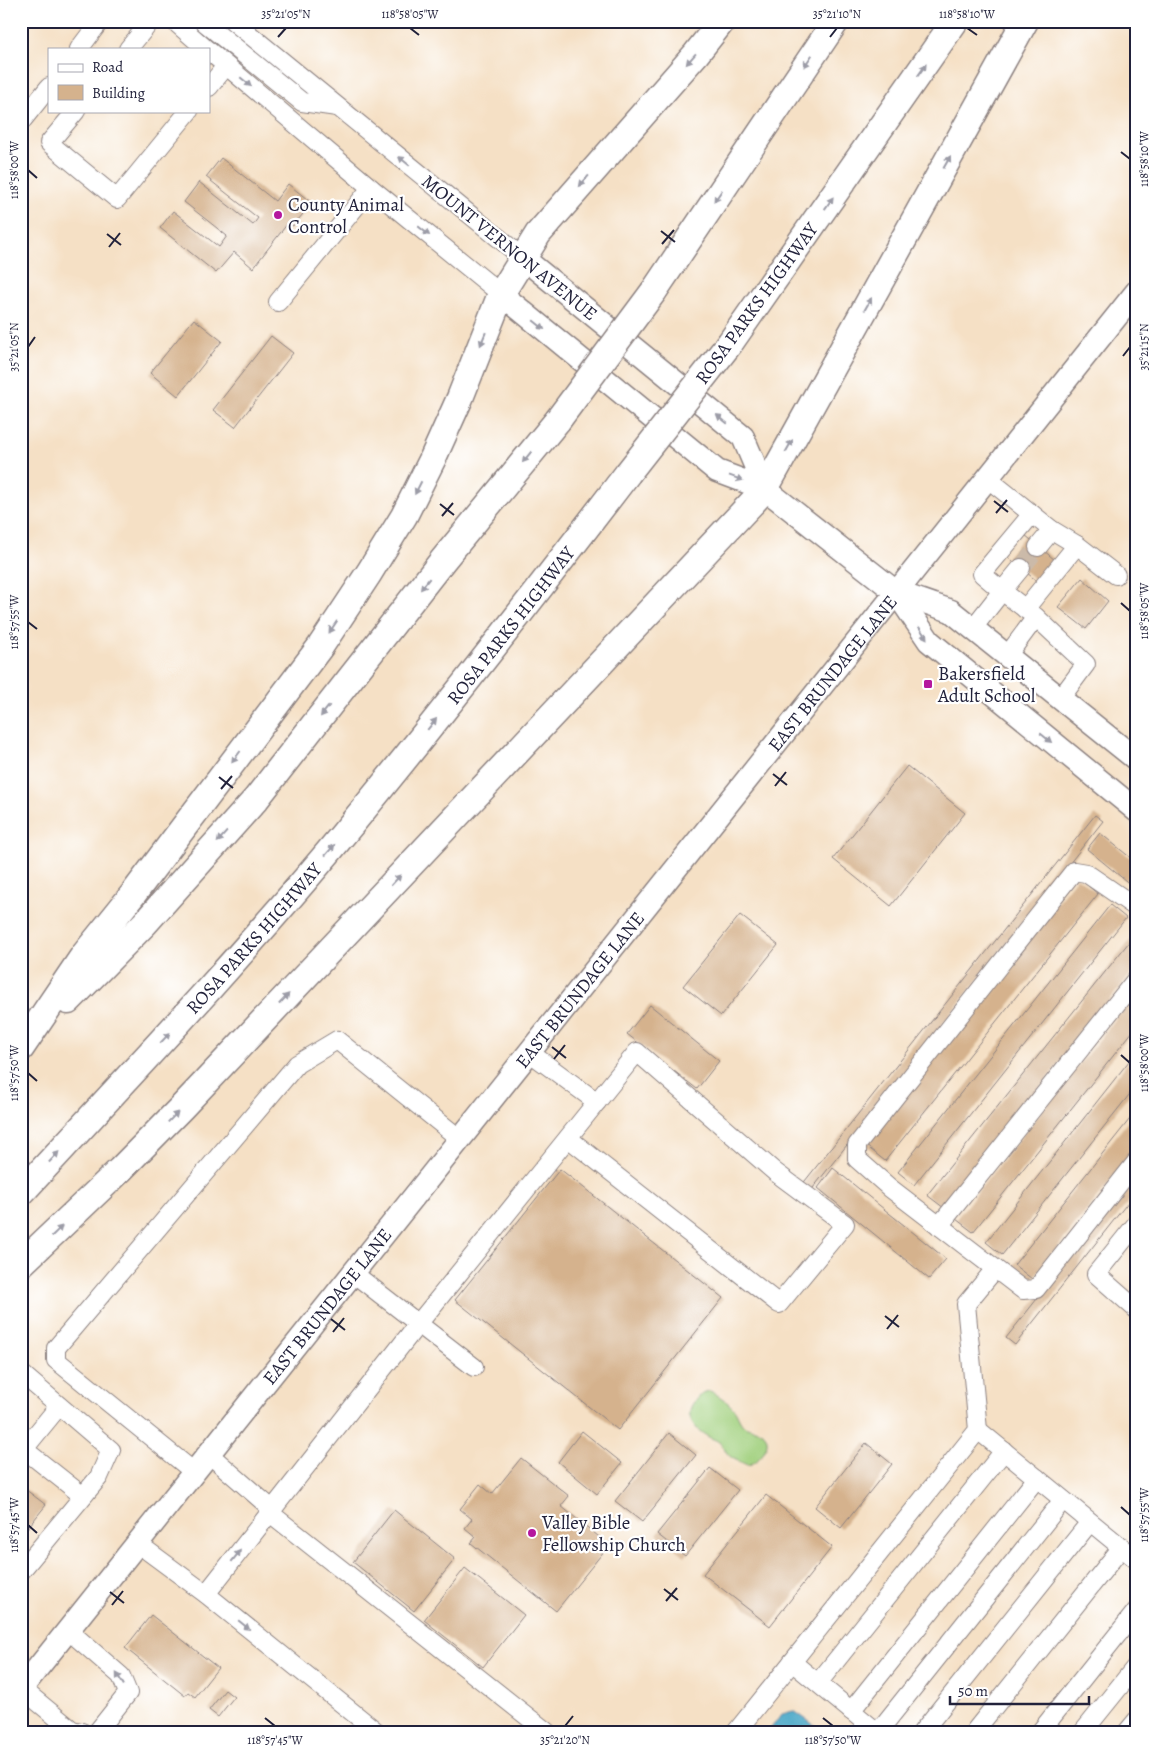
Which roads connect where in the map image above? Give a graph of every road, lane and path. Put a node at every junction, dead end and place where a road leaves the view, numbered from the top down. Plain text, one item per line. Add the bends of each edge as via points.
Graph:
1 (100, 21) edge
2 (151, 21) edge
3 (174, 21) edge
4 (204, 21) edge
5 (233, 21) edge
6 (722, 21) edge
7 (836, 21) edge
8 (955, 21) edge
9 (1025, 21) edge
10 (80, 48) edge
11 (129, 48) edge
12 (206, 48) edge
13 (210, 52) edge
14 (226, 66) junction
15 (210, 86) edge
16 (48, 88) edge
17 (338, 107) junction
18 (75, 112) edge
19 (184, 113) edge
20 (21, 122) edge
21 (371, 188) junction
22 (523, 258) junction
23 (1137, 291) edge
24 (501, 294) junction
25 (278, 302) dead end
26 (987, 478) junction
27 (765, 488) junction
28 (1032, 514) junction
29 (1052, 530) junction
30 (1077, 545) junction
31 (1038, 547) tunnel mouth
32 (1021, 568) tunnel mouth
33 (1116, 575) dead end
34 (1002, 591) junction
35 (896, 592) junction
36 (1030, 613) junction
37 (973, 628) junction
38 (1007, 656) junction
39 (1060, 699) junction
40 (1137, 760) edge
41 (1137, 810) edge
42 (1137, 908) edge
43 (1137, 978) edge
44 (21, 1048) edge
45 (529, 1052) junction
46 (597, 1102) junction
47 (568, 1138) junction
48 (460, 1139) junction
49 (1137, 1161) edge
50 (21, 1193) edge
51 (1137, 1223) edge
52 (939, 1226) junction
53 (21, 1264) edge
54 (994, 1269) junction
55 (353, 1273) junction
56 (1137, 1310) edge
57 (418, 1324) junction
58 (474, 1367) dead end
59 (21, 1373) edge
60 (59, 1406) junction
61 (978, 1430) junction
62 (23, 1448) edge
63 (1004, 1451) junction
64 (208, 1454) junction
65 (194, 1472) junction
66 (1037, 1478) junction
67 (83, 1496) junction
68 (1063, 1500) junction
69 (272, 1511) junction
70 (1090, 1522) junction
71 (137, 1543) junction
72 (1122, 1547) junction
73 (1137, 1560) edge
74 (21, 1571) edge
75 (206, 1594) junction
76 (1137, 1610) edge
77 (68, 1630) junction
78 (792, 1662) junction
79 (1137, 1665) edge
80 (818, 1683) junction
81 (21, 1688) edge
82 (851, 1710) junction
83 (1137, 1720) edge
84 (82, 1732) edge
85 (97, 1732) edge
86 (377, 1732) edge
87 (547, 1732) edge
88 (736, 1732) edge
89 (877, 1732) edge
90 (922, 1732) edge
91 (974, 1732) edge
92 (1040, 1732) edge
93 (1083, 1732) edge
94 (1127, 1732) edge

1 - 10 street
2 - 11 street
3 - 12 street, MOUNT VERNON AVENUE
4 - 17 street via 302,102
5 - 17 street, MOUNT VERNON AVENUE
6 -> 22 highway via 538,234
7 -> 44 highway, bridge via 654,292 558,420 443,560 256,799 145,923
50 -> 8 highway, ROSA PARKS HIGHWAY, bridge via 202,998 340,838 527,605 730,343
27 -> 9 highway
13 - 14 street, MOUNT VERNON AVENUE
14 - 15 street
14 -> 21 street, MOUNT VERNON AVENUE
16 - 20 street
22 -> 17 street, MOUNT VERNON AVENUE
18 - 19 street via 49,143 117,198
21 -> 24 street, MOUNT VERNON AVENUE
21 - 25 street
22 - 24 highway
27 -> 22 main road, MOUNT VERNON AVENUE via 743,437
23 - 26 main road, EAST BRUNDAGE LANE
24 -> 27 main road, MOUNT VERNON AVENUE via 717,471
24 -> 44 highway via 433,458 404,516 369,573 320,647 84,955
26 - 28 street
26 - 35 main road, EAST BRUNDAGE LANE
27 - 35 main road, MOUNT VERNON AVENUE
53 -> 27 highway via 182,1107
28 - 29 street
28 - 34 street via 982,574
29 - 30 street
29 - 31 street
30 - 33 street
30 - 36 street
32 - 34 street
34 - 36 street
34 - 37 street
35 - 37 main road, MOUNT VERNON AVENUE via 952,611
35 -> 41 main road, MOUNT VERNON AVENUE via 929,641
35 - 45 main road, EAST BRUNDAGE LANE
36 - 38 street
36 - 39 street via 1086,664
37 - 38 main road, MOUNT VERNON AVENUE
38 - 39 main road, MOUNT VERNON AVENUE
39 - 40 main road, MOUNT VERNON AVENUE
42 - 52 street via 1086,873 1074,871 856,1145 857,1158
43 - 52 street
45 - 46 street
45 - 48 main road, EAST BRUNDAGE LANE
46 - 47 street
46 - 47 street via 637,1052 776,1172 845,1224 779,1304
47 - 57 street
48 - 55 main road, EAST BRUNDAGE LANE
48 - 65 street via 336,1040 297,1064 56,1348 56,1360
49 - 54 street via 1036,1289 1023,1290
51 - 56 street via 1096,1274
52 - 54 street
54 - 61 street via 966,1304
55 - 57 street
55 - 64 main road, EAST BRUNDAGE LANE
57 - 58 street
57 - 69 street
59 - 60 street
60 - 62 street
60 - 67 street via 111,1450 99,1477
61 - 63 street
61 - 78 street
62 - 67 street
63 - 66 street
63 - 80 street
64 - 65 main road, EAST BRUNDAGE LANE
64 - 69 street
65 - 71 main road, EAST BRUNDAGE LANE
66 - 68 street
66 - 82 street
67 - 74 street
68 - 70 street
68 - 89 street
75 -> 69 street
69 - 87 street
70 - 72 street
70 - 90 street
71 - 75 street
71 - 77 main road, EAST BRUNDAGE LANE
72 - 73 street
72 - 91 street
75 -> 86 street
76 - 92 street
77 - 81 main road, EAST BRUNDAGE LANE
85 -> 77 street via 128,1693 121,1676
78 - 80 street
78 - 88 street
79 - 93 street
80 - 82 street
81 - 84 street via 72,1730
82 - 89 street
83 - 94 street

